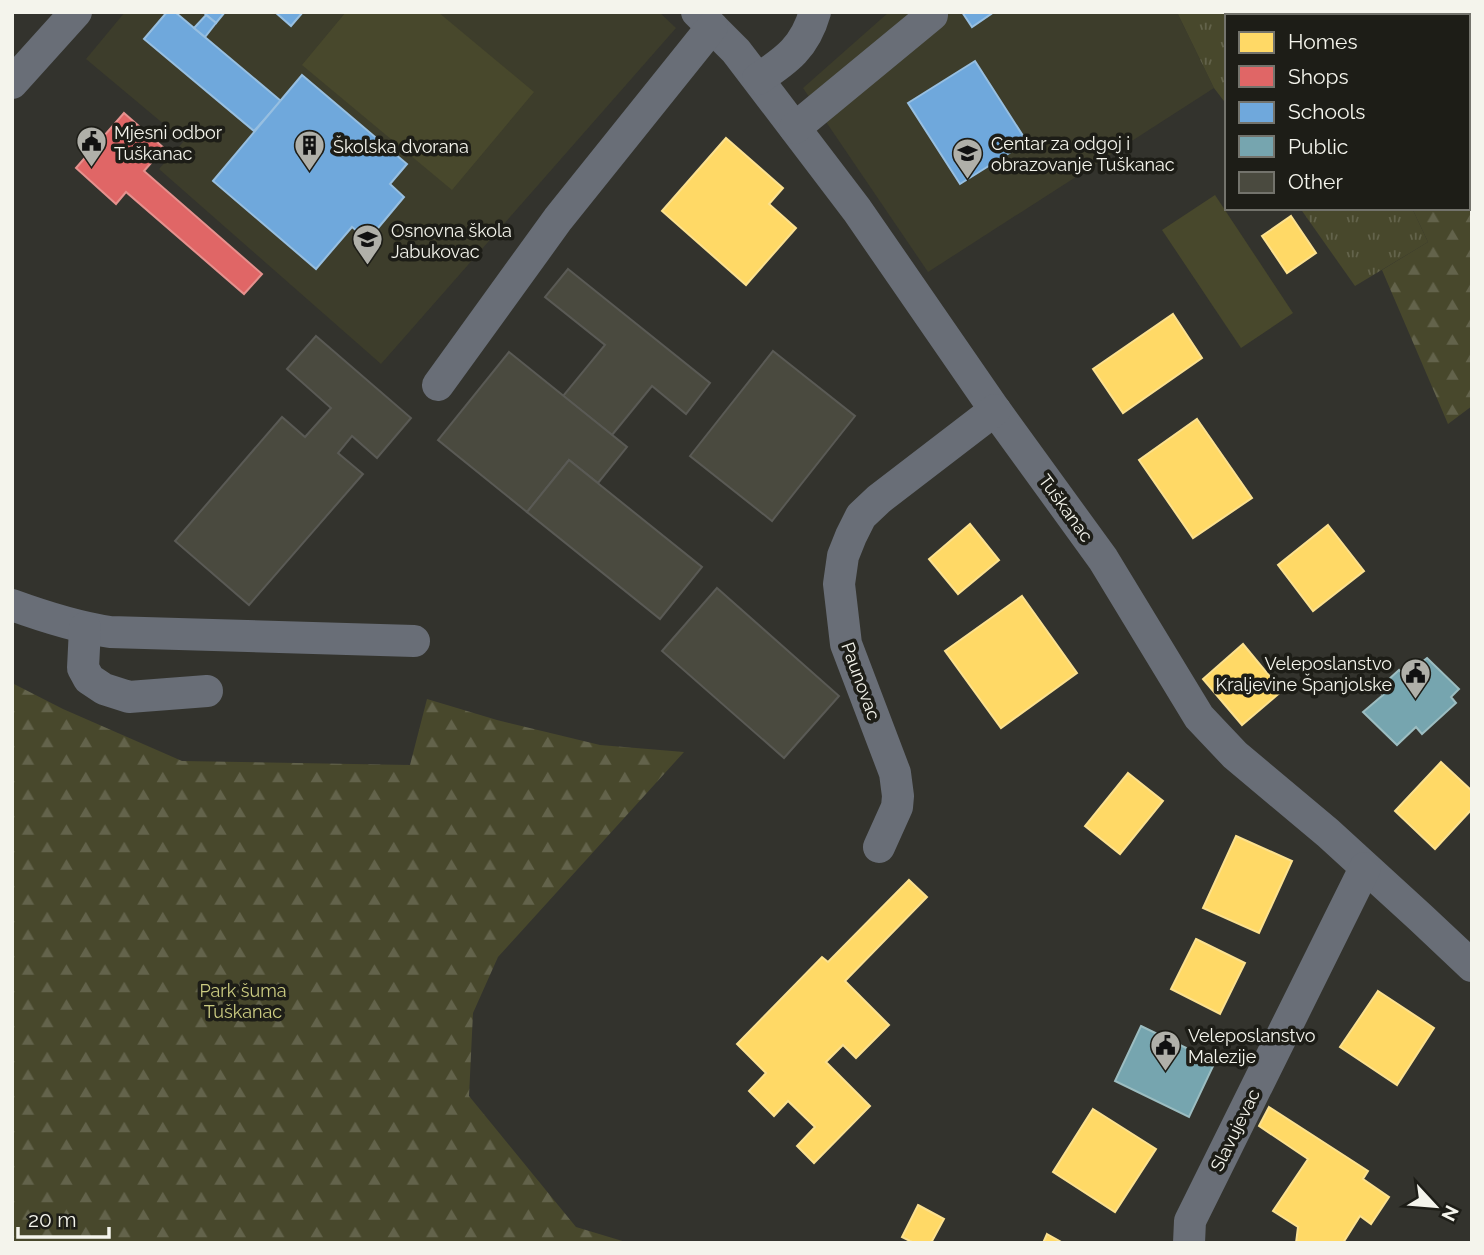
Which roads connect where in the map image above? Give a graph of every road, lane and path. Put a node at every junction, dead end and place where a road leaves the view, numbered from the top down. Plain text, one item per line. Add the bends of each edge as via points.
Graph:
1 (76, 12) edge
2 (815, 12) edge
3 (932, 15) dead end
4 (705, 19) edge
5 (758, 79) junction
6 (12, 83) edge
7 (795, 128) junction
8 (438, 385) dead end
9 (995, 410) junction
10 (12, 606) edge
11 (85, 628) junction
12 (414, 641) dead end
13 (207, 691) dead end
14 (879, 847) dead end
15 (1365, 868) junction
16 (1472, 966) edge
17 (1189, 1243) edge

1 - 6 street
2 - 5 street via 802,44
3 - 7 street
4 - 5 street, Tuškanac
4 - 8 street
5 - 7 street, Tuškanac
7 - 9 street, Tuškanac
9 - 14 street, Paunovac via 861,516 843,556 839,584 846,644 895,773 898,796
9 - 15 street, Tuškanac via 1103,559 1199,717 1234,755
10 - 11 street
11 - 12 street
11 - 13 street via 83,668 89,679 104,689 129,697
15 - 16 street, Tuškanac
15 - 17 street, Slavujevac via 1189,1221

